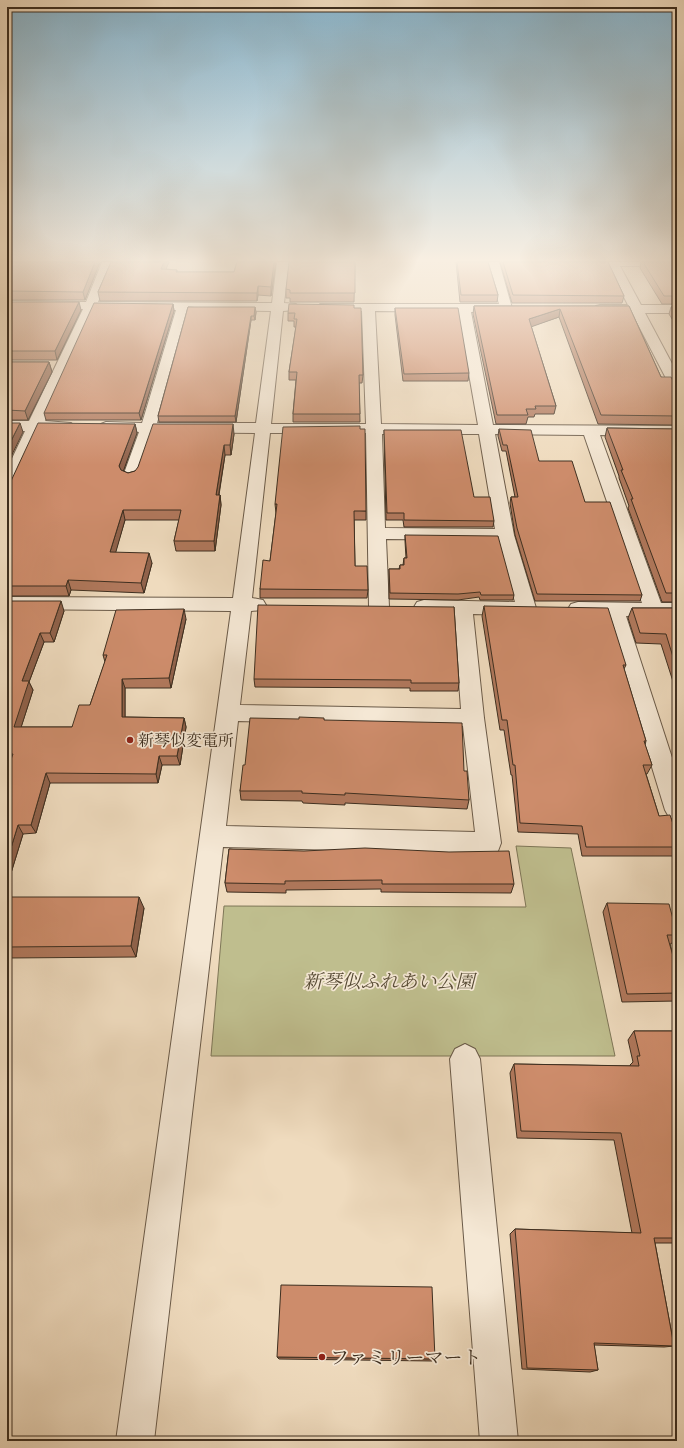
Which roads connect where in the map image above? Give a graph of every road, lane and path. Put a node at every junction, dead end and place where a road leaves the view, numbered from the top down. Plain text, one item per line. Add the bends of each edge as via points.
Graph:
1 (77, 330) edge
2 (176, 330) edge
3 (274, 330) edge
4 (369, 330) edge
5 (468, 330) edge
6 (649, 330) edge
7 (676, 383) edge
8 (7, 426) edge
9 (35, 426) junction
10 (148, 427) junction
11 (263, 428) junction
12 (374, 428) junction
13 (487, 429) junction
14 (590, 430) junction
15 (677, 431) edge
16 (131, 476) edge
17 (7, 486) edge
18 (376, 533) junction
19 (505, 535) junction
20 (7, 603) edge
21 (242, 605) junction
22 (272, 606) edge
23 (463, 607) junction
24 (542, 608) junction
25 (614, 609) junction
26 (654, 610) junction
27 (677, 610) edge
28 (228, 713) junction
29 (473, 718) junction
30 (677, 810) edge
31 (212, 836) junction
32 (465, 1060) dead end
33 (135, 1441) edge
34 (498, 1441) edge

1 - 9 street via 56,366
2 - 10 street
3 - 11 street
4 - 12 street
5 - 13 street
6 - 7 street
8 - 9 street
9 - 10 street
9 - 17 street
10 - 11 street
10 - 16 street
11 - 12 street
11 - 21 street
12 - 13 street
12 - 18 street
13 - 14 street
13 - 19 street
14 - 15 street
14 - 26 street
18 - 19 street
18 - 23 street via 387,607
19 - 24 street
20 - 21 street
21 - 22 street
21 - 28 street
23 - 24 street
23 - 29 street
24 - 25 street
25 - 26 street
25 - 30 street
26 - 27 street
28 - 29 street
28 - 31 street
29 - 31 street via 489,843
31 - 33 street
32 - 34 street

